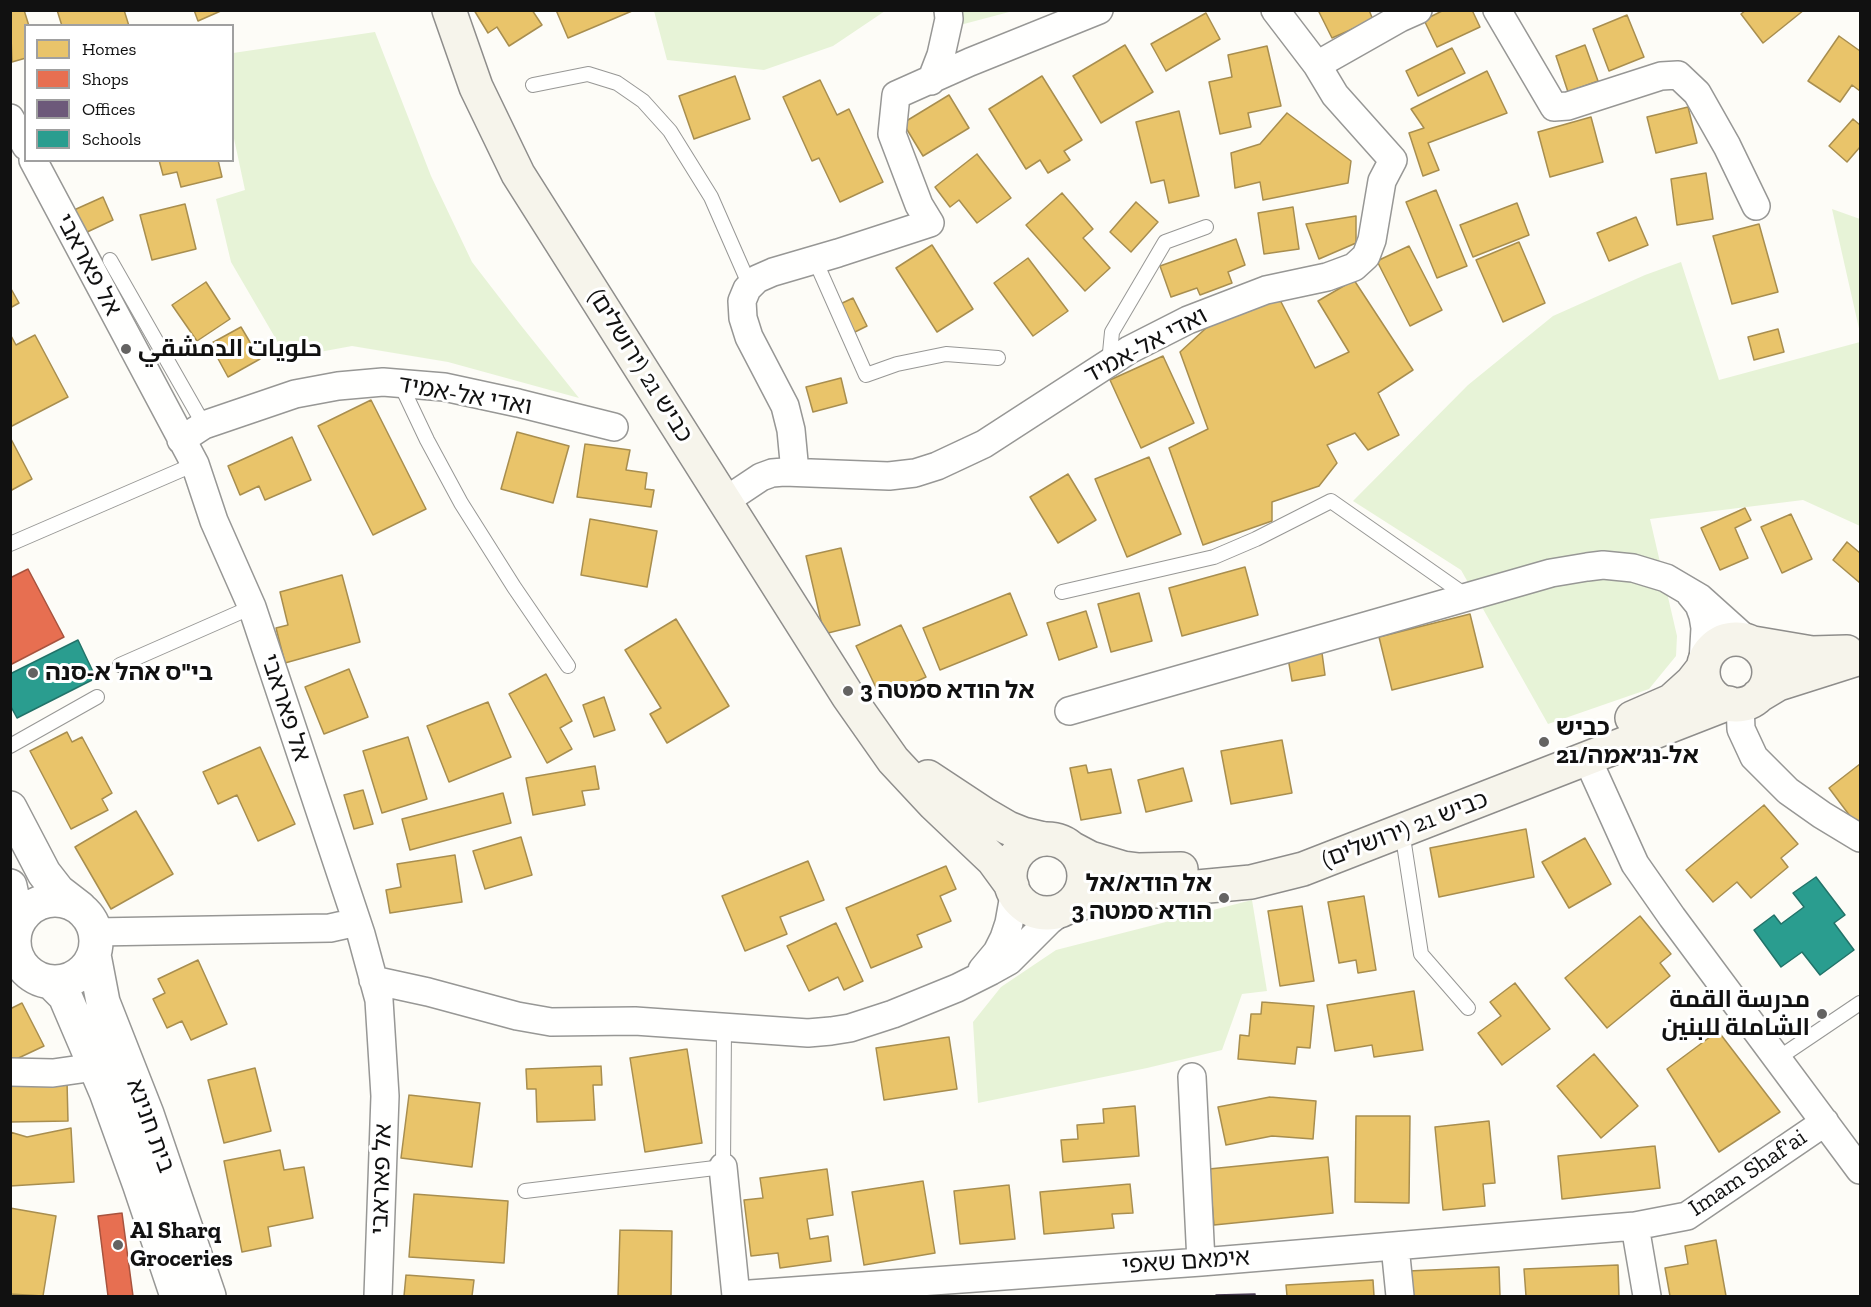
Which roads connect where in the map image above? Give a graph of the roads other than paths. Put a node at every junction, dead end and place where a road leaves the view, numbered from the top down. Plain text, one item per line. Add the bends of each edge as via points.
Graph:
1 (449, 10) edge
2 (948, 10) edge
3 (1099, 10) edge
4 (1275, 10) edge
5 (1418, 10) edge
6 (1497, 10) edge
7 (1317, 66) junction
8 (931, 81) junction
9 (533, 85) dead end
10 (10, 118) edge
11 (24, 142) edge
12 (34, 162) edge
13 (1756, 206) dead end
14 (1206, 227) dead end
15 (110, 260) dead end
16 (815, 260) junction
17 (750, 286) junction
18 (998, 358) dead end
19 (1109, 363) junction
20 (400, 383) junction
21 (204, 425) junction
22 (614, 427) dead end
23 (181, 440) junction
24 (195, 464) junction
25 (795, 472) junction
26 (725, 501) junction
27 (10, 544) edge
28 (1677, 584) junction
29 (1062, 592) dead end
30 (1468, 597) junction
31 (252, 607) junction
32 (1751, 642) junction
33 (1860, 651) edge
34 (1860, 658) edge
35 (120, 665) dead end
36 (1703, 665) junction
37 (568, 666) dead end
38 (97, 697) dead end
39 (1742, 701) junction
40 (856, 709) junction
41 (1069, 711) dead end
42 (10, 746) edge
43 (1587, 758) junction
44 (10, 808) edge
45 (1402, 831) junction
46 (1860, 838) edge
47 (1059, 844) junction
48 (10, 886) edge
49 (1013, 891) junction
50 (1066, 908) junction
51 (357, 922) junction
52 (90, 932) junction
53 (14, 937) edge
54 (373, 980) junction
55 (51, 982) junction
56 (957, 988) junction
57 (1860, 1003) edge
58 (1468, 1008) dead end
59 (724, 1027) junction
60 (1777, 1059) junction
61 (95, 1067) junction
62 (10, 1072) edge
63 (1192, 1077) dead end
64 (1825, 1122) junction
65 (723, 1167) junction
66 (1860, 1170) edge
67 (525, 1191) dead end
68 (1635, 1226) junction
69 (1395, 1246) junction
70 (1201, 1262) junction
71 (177, 1296) edge
72 (209, 1296) edge
73 (378, 1296) edge
74 (736, 1296) edge
75 (1400, 1296) edge
76 (1647, 1296) edge

1 - 26 main road, כביש 21 (ירושלים) via 476,87 518,174
2 - 8 street via 941,55
3 - 8 street
4 - 7 street
5 - 7 street
6 - 13 street via 1554,107 1661,76 1678,75 1697,93
7 - 19 street, ואדי אל-אמיד via 1335,95 1393,160 1382,181 1366,256 1354,267 1327,277 1266,290 1188,320
8 - 16 street via 896,95 892,134 919,205 930,222
9 - 17 lane via 588,74 617,83 643,101 670,131 711,197
10 - 11 street
12 - 23 street, אל פאראבי
14 - 19 lane via 1166,242 1112,332
15 - 21 lane
16 - 17 street via 773,272
16 - 18 lane via 866,375 897,363 946,354
17 - 25 street via 742,301 742,318 785,406
19 - 25 street, ואדי אל-אמיד via 984,444 937,466 889,476
20 - 21 street, ואדי אל-אמיד via 338,386 295,394
20 - 22 street, ואדי אל-אמיד via 444,387
20 - 37 lane via 461,503
21 - 23 street, ואדי אל-אמיד
23 - 24 street, אל פאראבי
24 - 27 lane
24 - 31 street, אל פאראבי via 214,521
25 - 26 street, ואדי אל-אמיד via 761,477
26 - 40 main road, כביש 21 (ירושלים)
28 - 30 street via 1651,572 1603,565 1551,573
28 - 32 street via 1700,598
28 - 36 street via 1695,598 1703,616
29 - 30 lane via 1214,556 1331,501
30 - 41 street
31 - 35 lane
31 - 51 street, אל פאראבי
32 - 33 main road via 1812,653
32 - 36 main road via 1738,638 1723,641 1711,649
32 - 39 main road via 1769,666 1768,680 1765,687
34 - 39 main road, כביש 21 (ירושלים) via 1778,684
36 - 39 main road via 1708,691 1720,701
36 - 47 main road, כביש 21 (ירושלים) via 1692,682 1659,708 1297,849 1217,866 1139,870 1106,864
38 - 42 lane
39 - 43 main road, כביש 21 (ירושלים)
39 - 46 street via 1741,729 1754,757 1788,791
40 - 47 main road, כביש 21 (ירושלים) via 943,787 1008,828
40 - 49 main road, כביש 21 (ירושלים) via 904,773 993,860
43 - 45 main road, כביש 21 (ירושלים)
43 - 60 street via 1635,864
44 - 52 street via 44,873
45 - 50 main road, כביש 21 (ירושלים) via 1278,876 1127,895
45 - 58 lane via 1421,954
47 - 49 main road via 1036,841 1022,848 1014,858 1009,877
47 - 50 main road via 1081,861 1084,875 1083,889
48 - 53 street
49 - 50 main road via 1024,906 1036,912 1049,914
49 - 56 street via 1009,923 998,952 981,971
50 - 56 street via 1009,961
51 - 52 street via 330,928
51 - 54 street, אל פאראבי
52 - 53 street via 67,902 53,900 27,911
52 - 55 street via 87,968 65,981
52 - 72 street, בית חנינא via 104,1002
53 - 55 street via 18,958 26,970
54 - 59 street via 534,1020
54 - 73 street, אל פאראבי via 379,1000 385,1096
55 - 61 street, בית חנינא via 65,996
56 - 59 street via 849,1028 808,1034
57 - 60 lane
59 - 65 lane
60 - 64 street
61 - 62 street via 53,1073
61 - 71 street, בית חנינא
63 - 70 street
64 - 66 street
64 - 68 street, Imam Shaf'ai via 1688,1216
65 - 67 lane
65 - 74 street
68 - 69 street, אימאם שאפי
68 - 76 street
69 - 70 street, אימאם שאפי
69 - 75 street
70 - 74 street, אימאם שאפי

